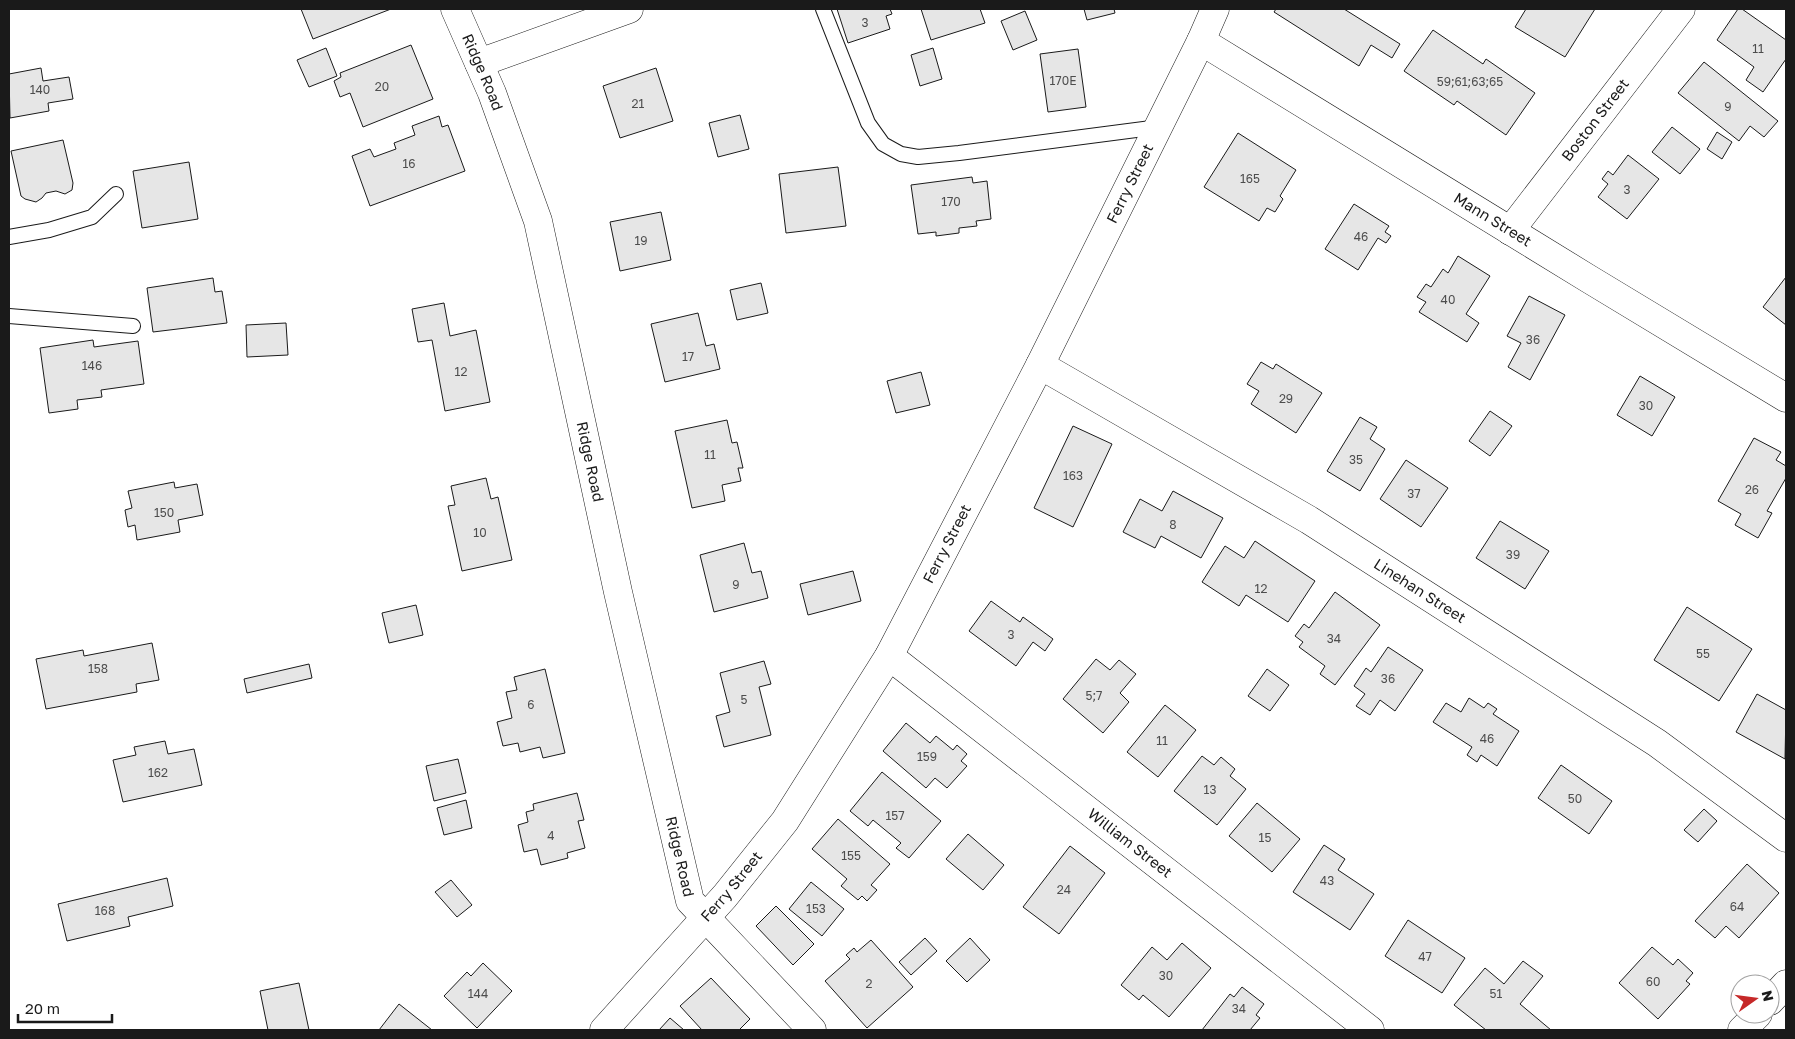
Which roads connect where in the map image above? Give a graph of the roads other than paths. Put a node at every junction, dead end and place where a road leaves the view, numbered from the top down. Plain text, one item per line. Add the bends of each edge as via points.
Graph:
1 (455, 9) edge
2 (629, 9) edge
3 (823, 9) edge
4 (1215, 9) edge
5 (1681, 9) edge
6 (1201, 41) junction
7 (479, 63) junction
8 (1159, 127) junction
9 (116, 194) dead end
10 (1510, 230) junction
11 (9, 237) edge
12 (9, 316) edge
13 (133, 326) dead end
14 (1040, 365) junction
15 (1786, 398) edge
16 (890, 656) junction
17 (1786, 838) edge
18 (706, 917) junction
19 (604, 1030) edge
20 (812, 1030) edge
21 (1370, 1030) edge

1 - 7 street, Ridge Road
2 - 7 street
3 - 8 lane via 868,123 883,144 901,154 951,153
4 - 6 street, Ferry Street
5 - 10 street, Boston Street
6 - 8 street, Ferry Street
6 - 10 street, Mann Street
7 - 18 street, Ridge Road via 538,220 618,592 690,901
8 - 14 street, Ferry Street
9 - 11 lane via 92,217 49,230
10 - 15 street, Mann Street
12 - 13 lane
14 - 16 street, Ferry Street
14 - 17 street, Linehan Street via 1317,526 1657,743
16 - 18 street, Ferry Street via 785,821
16 - 21 street, William Street
18 - 19 street, Ferry Street
18 - 20 street, Ridge Road

